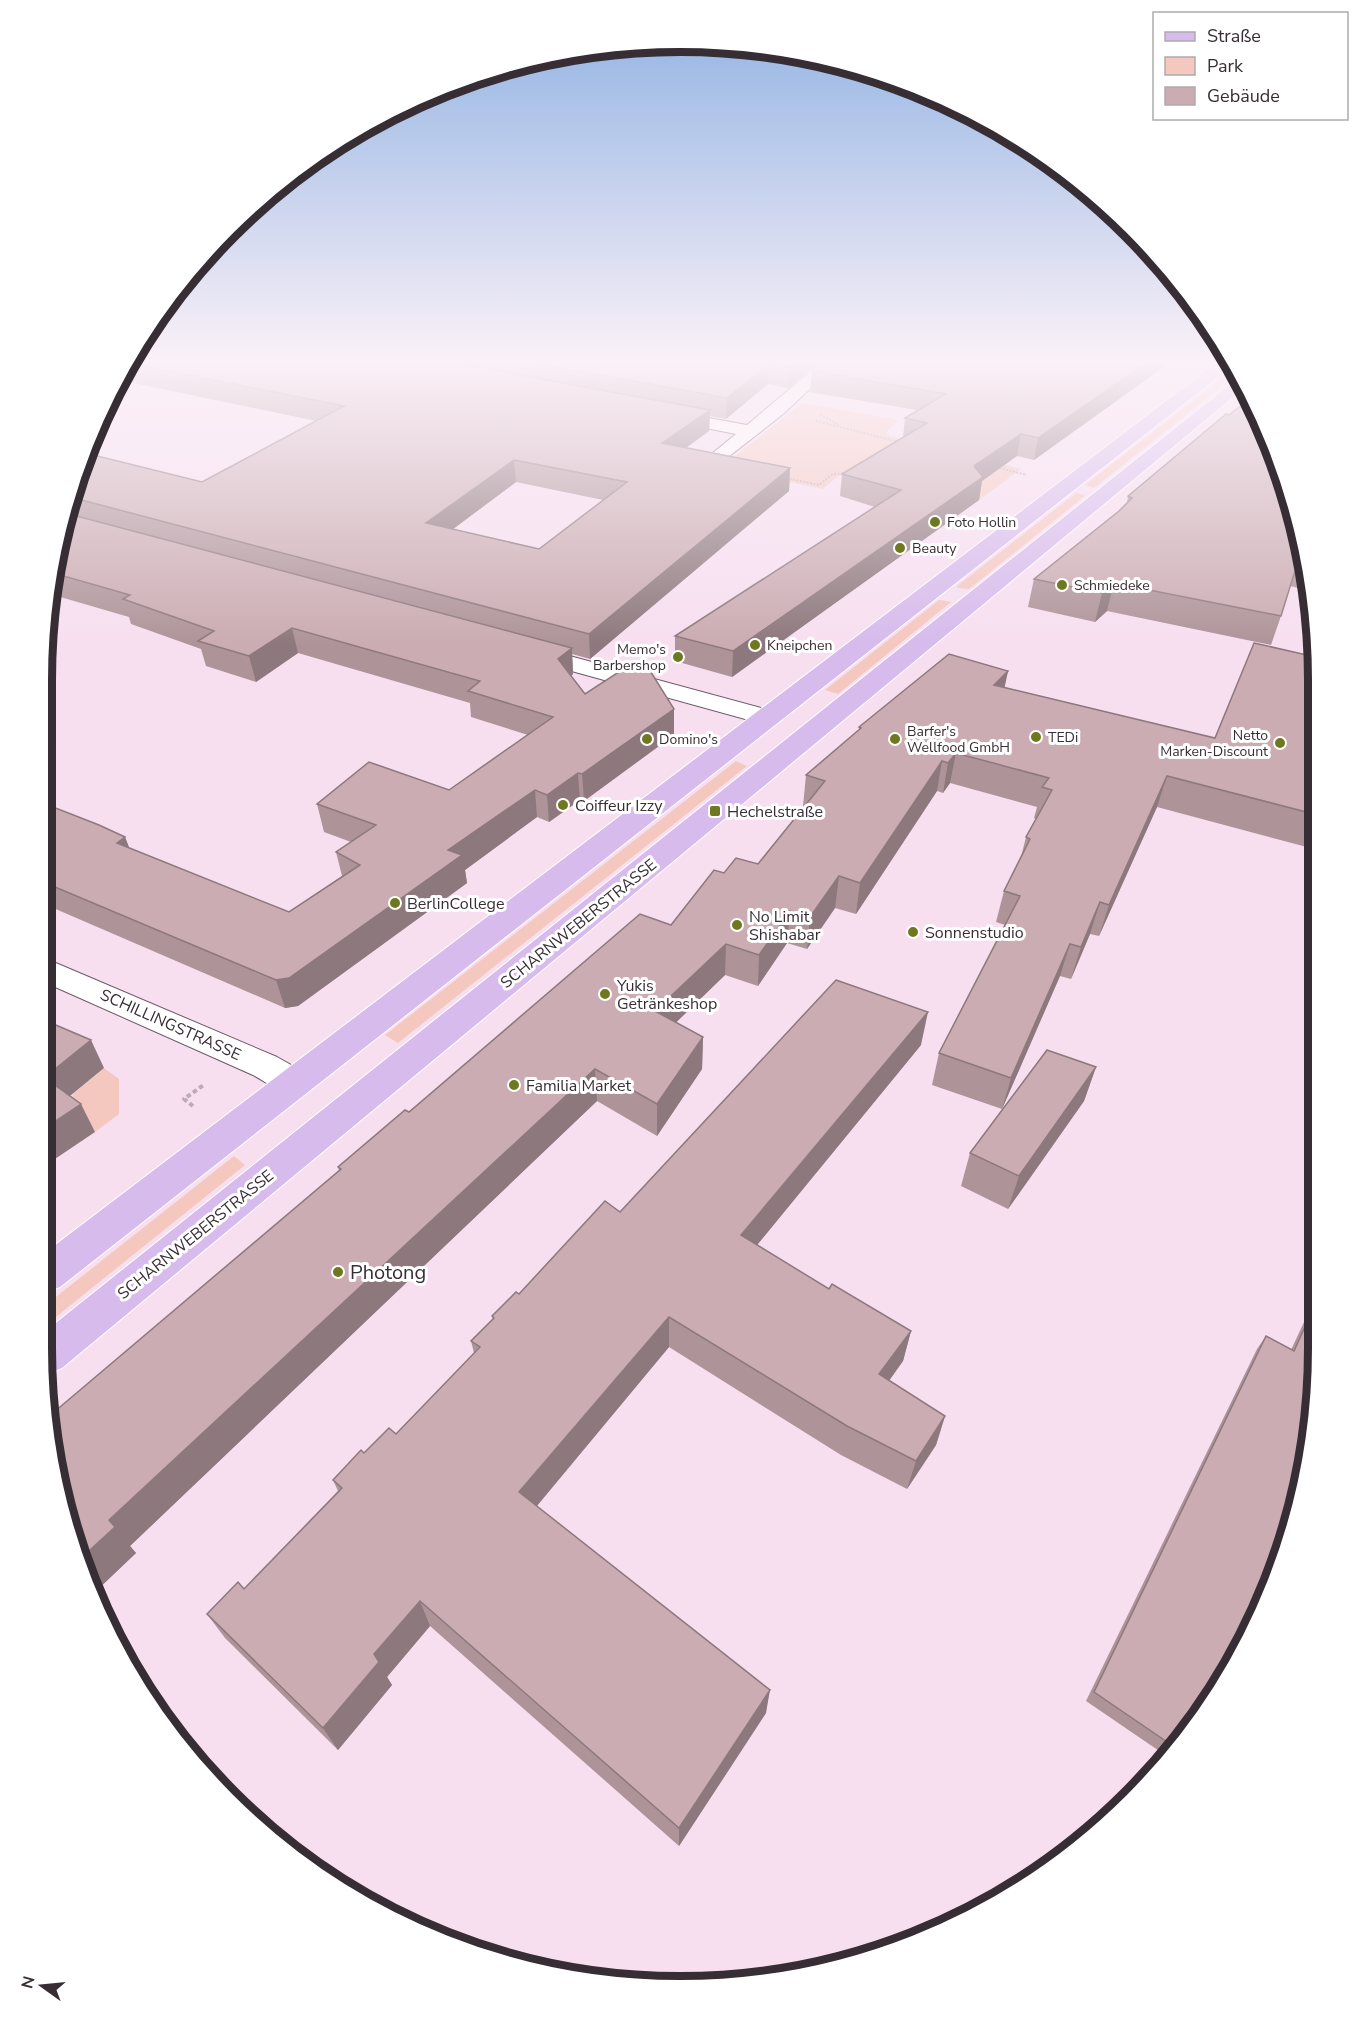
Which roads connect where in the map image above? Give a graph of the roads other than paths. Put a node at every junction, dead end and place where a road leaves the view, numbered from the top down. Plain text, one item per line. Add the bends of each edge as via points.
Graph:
1 (719, 456) edge
2 (1106, 456) edge
3 (1151, 456) edge
4 (712, 461) edge
5 (931, 591) junction
6 (971, 602) junction
7 (508, 646) edge
8 (767, 717) junction
9 (812, 731) junction
10 (52, 973) edge
11 (295, 1083) junction
12 (343, 1113) junction
13 (52, 1270) edge
14 (52, 1351) edge

1 - 4 street
2 - 5 main road
3 - 6 main road, SCHARNWEBERSTRASSE
5 - 6 main road
5 - 8 main road
6 - 9 main road, SCHARNWEBERSTRASSE
7 - 8 street
8 - 9 main road
8 - 11 main road
9 - 12 main road, SCHARNWEBERSTRASSE
10 - 11 street, SCHILLINGSTRASSE via 265,1066
11 - 12 main road
11 - 13 main road
12 - 14 main road, SCHARNWEBERSTRASSE

